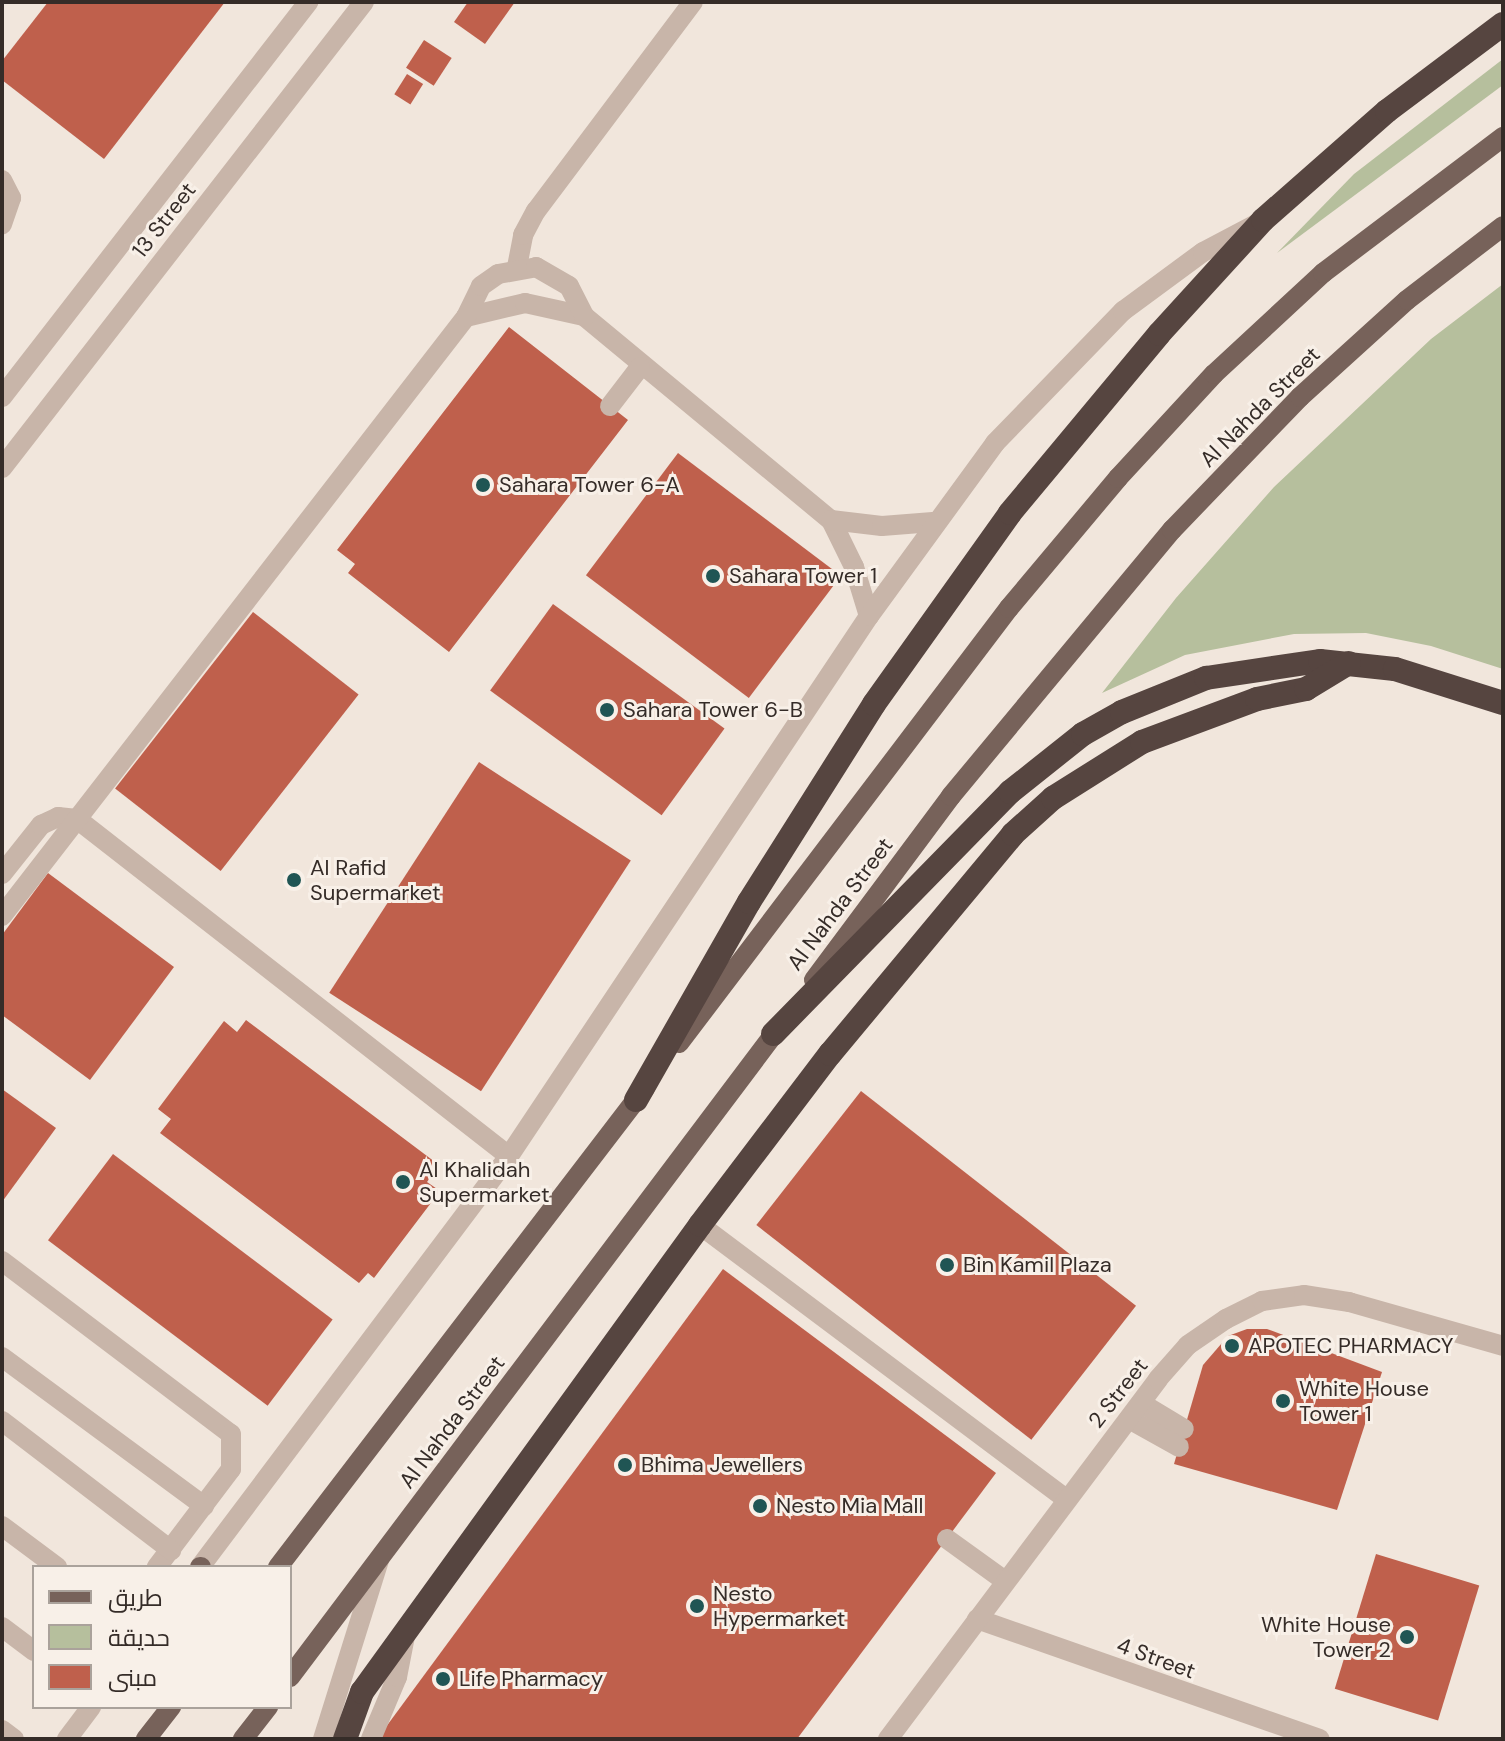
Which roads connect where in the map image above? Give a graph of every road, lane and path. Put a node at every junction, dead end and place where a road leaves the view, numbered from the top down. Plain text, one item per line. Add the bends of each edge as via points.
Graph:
1 (308, 2) edge
2 (364, 2) edge
3 (693, 2) edge
4 (1503, 24) edge
5 (1503, 137) edge
6 (2, 180) edge
7 (1263, 220) junction
8 (2, 224) edge
9 (1503, 226) edge
10 (517, 267) junction
11 (584, 316) junction
12 (466, 317) junction
13 (640, 367) junction
14 (2, 397) edge
15 (610, 406) dead end
16 (2, 468) edge
17 (831, 520) junction
18 (933, 522) junction
19 (869, 616) junction
20 (1349, 663) junction
21 (1503, 703) edge
22 (77, 819) junction
23 (2, 874) edge
24 (2, 916) edge
25 (773, 1034) junction
26 (636, 1100) junction
27 (509, 1156) junction
28 (700, 1225) junction
29 (2, 1261) edge
30 (1503, 1346) edge
31 (2, 1357) edge
32 (889, 1367) junction
33 (876, 1383) dead end
34 (1135, 1411) junction
35 (2, 1421) edge
36 (1182, 1438) dead end
37 (1065, 1498) junction
38 (204, 1506) junction
39 (2, 1526) edge
40 (947, 1539) dead end
41 (171, 1550) junction
42 (379, 1559) junction
43 (54, 1565) edge
44 (159, 1565) edge
45 (202, 1565) edge
46 (280, 1565) edge
47 (1005, 1581) junction
48 (977, 1619) junction
49 (2, 1627) edge
50 (406, 1631) junction
51 (32, 1650) edge
52 (292, 1674) edge
53 (90, 1709) edge
54 (169, 1709) edge
55 (266, 1709) edge
56 (1248, 1717) junction
57 (155, 1724) edge
58 (2, 1730) edge
59 (14, 1739) edge
60 (67, 1739) edge
61 (243, 1739) edge
62 (323, 1739) edge
63 (345, 1739) edge
64 (371, 1739) edge
65 (888, 1739) edge
66 (1246, 1739) edge
67 (1320, 1739) edge

1 - 14 street, 13 Street
2 - 16 street, 13 Street
3 - 10 street via 536,211 523,235
4 - 7 highway via 1387,111
5 - 26 main road, Al Nahda Street via 1323,273 1214,374 1118,478 897,754
6 - 8 street via 11,198
7 - 18 street via 1162,280 1077,352
7 - 26 highway via 1159,334 1001,526 849,744 749,902
9 - 25 main road, Al Nahda Street via 1407,300 1300,397 1172,530 951,796
10 - 11 street via 554,274 569,286
10 - 12 street via 481,286
11 - 12 street via 525,303
11 - 13 street
12 - 22 street
13 - 15 street
13 - 17 street
17 - 18 street via 882,526
17 - 19 street via 854,567
18 - 19 street
19 - 27 street
20 - 21 highway via 1395,669
20 - 25 highway via 1284,663 1206,678 1083,734 1010,792
20 - 28 highway via 1306,689 1257,699 1142,742 1043,807 969,884
22 - 23 street via 58,817 41,825
22 - 24 street
22 - 27 street
25 - 42 main road, Al Nahda Street
26 - 46 main road, Al Nahda Street
27 - 45 street
28 - 32 street
28 - 50 highway
29 - 38 street via 224,1425 235,1458
30 - 34 street, 2 Street via 1349,1302 1304,1295 1262,1301 1188,1345
31 - 38 street
32 - 33 street
32 - 37 street
34 - 36 street
34 - 37 street, 2 Street
35 - 41 street
37 - 47 street, 2 Street
38 - 41 street
39 - 43 street
40 - 47 street
41 - 44 street
42 - 52 main road, Al Nahda Street
42 - 62 street
47 - 48 street, 2 Street
48 - 56 street, 4 Street
48 - 65 street, 2 Street
49 - 51 street
50 - 63 highway via 362,1692
50 - 64 street via 397,1677
53 - 60 street
54 - 57 main road
55 - 61 main road
56 - 66 street
56 - 67 street, 4 Street
58 - 59 street

